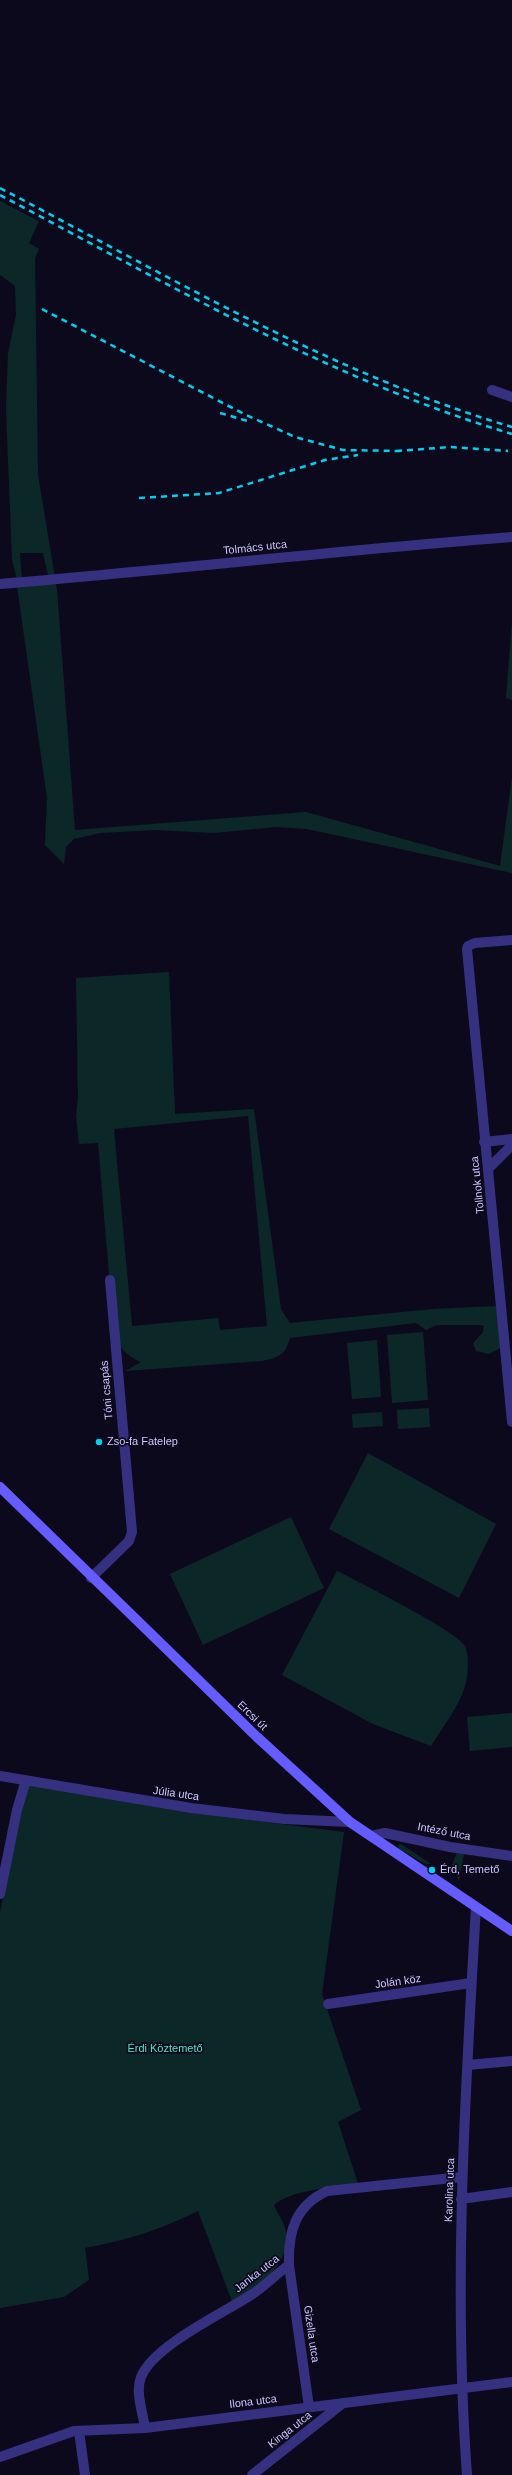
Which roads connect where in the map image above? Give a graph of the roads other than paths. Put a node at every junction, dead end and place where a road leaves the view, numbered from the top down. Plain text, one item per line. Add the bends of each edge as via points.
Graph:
1 (492, 390) dead end
2 (512, 397) edge
3 (512, 537) edge
4 (0, 584) edge
5 (512, 940) edge
6 (512, 1139) edge
7 (484, 1142) junction
8 (512, 1145) edge
9 (489, 1168) junction
10 (110, 1280) dead end
11 (507, 1308) edge
12 (512, 1422) edge
13 (0, 1487) edge
14 (91, 1578) junction
15 (0, 1776) edge
16 (26, 1780) junction
17 (350, 1822) junction
18 (371, 1836) junction
19 (512, 1856) edge
20 (0, 1894) edge
21 (476, 1907) junction
22 (512, 1931) edge
23 (472, 1983) junction
24 (328, 2004) dead end
25 (512, 2061) edge
26 (468, 2065) junction
27 (462, 2177) junction
28 (512, 2192) edge
29 (461, 2199) junction
30 (289, 2265) junction
31 (512, 2382) edge
32 (461, 2389) junction
33 (343, 2403) junction
34 (308, 2407) junction
35 (146, 2428) junction
36 (79, 2431) junction
37 (0, 2457) edge
38 (85, 2475) edge
39 (252, 2475) edge
40 (467, 2475) edge

1 - 2 street
3 - 4 street, Tolmács utca via 325,552
5 - 7 street, Tollnok utca via 475,943 468,946
6 - 7 street
7 - 9 street, Tollnok utca
8 - 9 street
9 - 11 street, Tollnok utca
10 - 14 street, Tóni csapás via 132,1532 129,1541
11 - 12 street, Tollnok utca
13 - 14 main road, Ercsi út
14 - 17 main road, Ercsi út via 257,1738
15 - 16 street, Júlia utca
16 - 17 street, Júlia utca via 191,1808 284,1819
16 - 20 street via 17,1810
17 - 18 main road, Ercsi út
18 - 19 street, Intéző utca via 391,1834 450,1847
18 - 21 main road, Ercsi út
21 - 22 main road, Ercsi út
21 - 23 street, Karolina utca
23 - 24 street, Jolán köz
23 - 26 street, Karolina utca
25 - 26 street
26 - 27 street, Karolina utca
27 - 29 street, Karolina utca
27 - 30 street, Janka utca via 327,2191 314,2197 298,2216 291,2232
28 - 29 street
29 - 32 street, Karolina utca
30 - 34 street, Gizella utca
30 - 35 street, Janka utca via 258,2291 186,2334 147,2364 140,2379 139,2393
31 - 32 street, Ilona utca
32 - 33 street, Ilona utca
32 - 40 street, Karolina utca
33 - 34 street, Ilona utca
33 - 39 street, Kinga utca
34 - 35 street, Ilona utca
35 - 36 street, Ilona utca
36 - 37 street, Ilona utca via 62,2433
36 - 38 street

